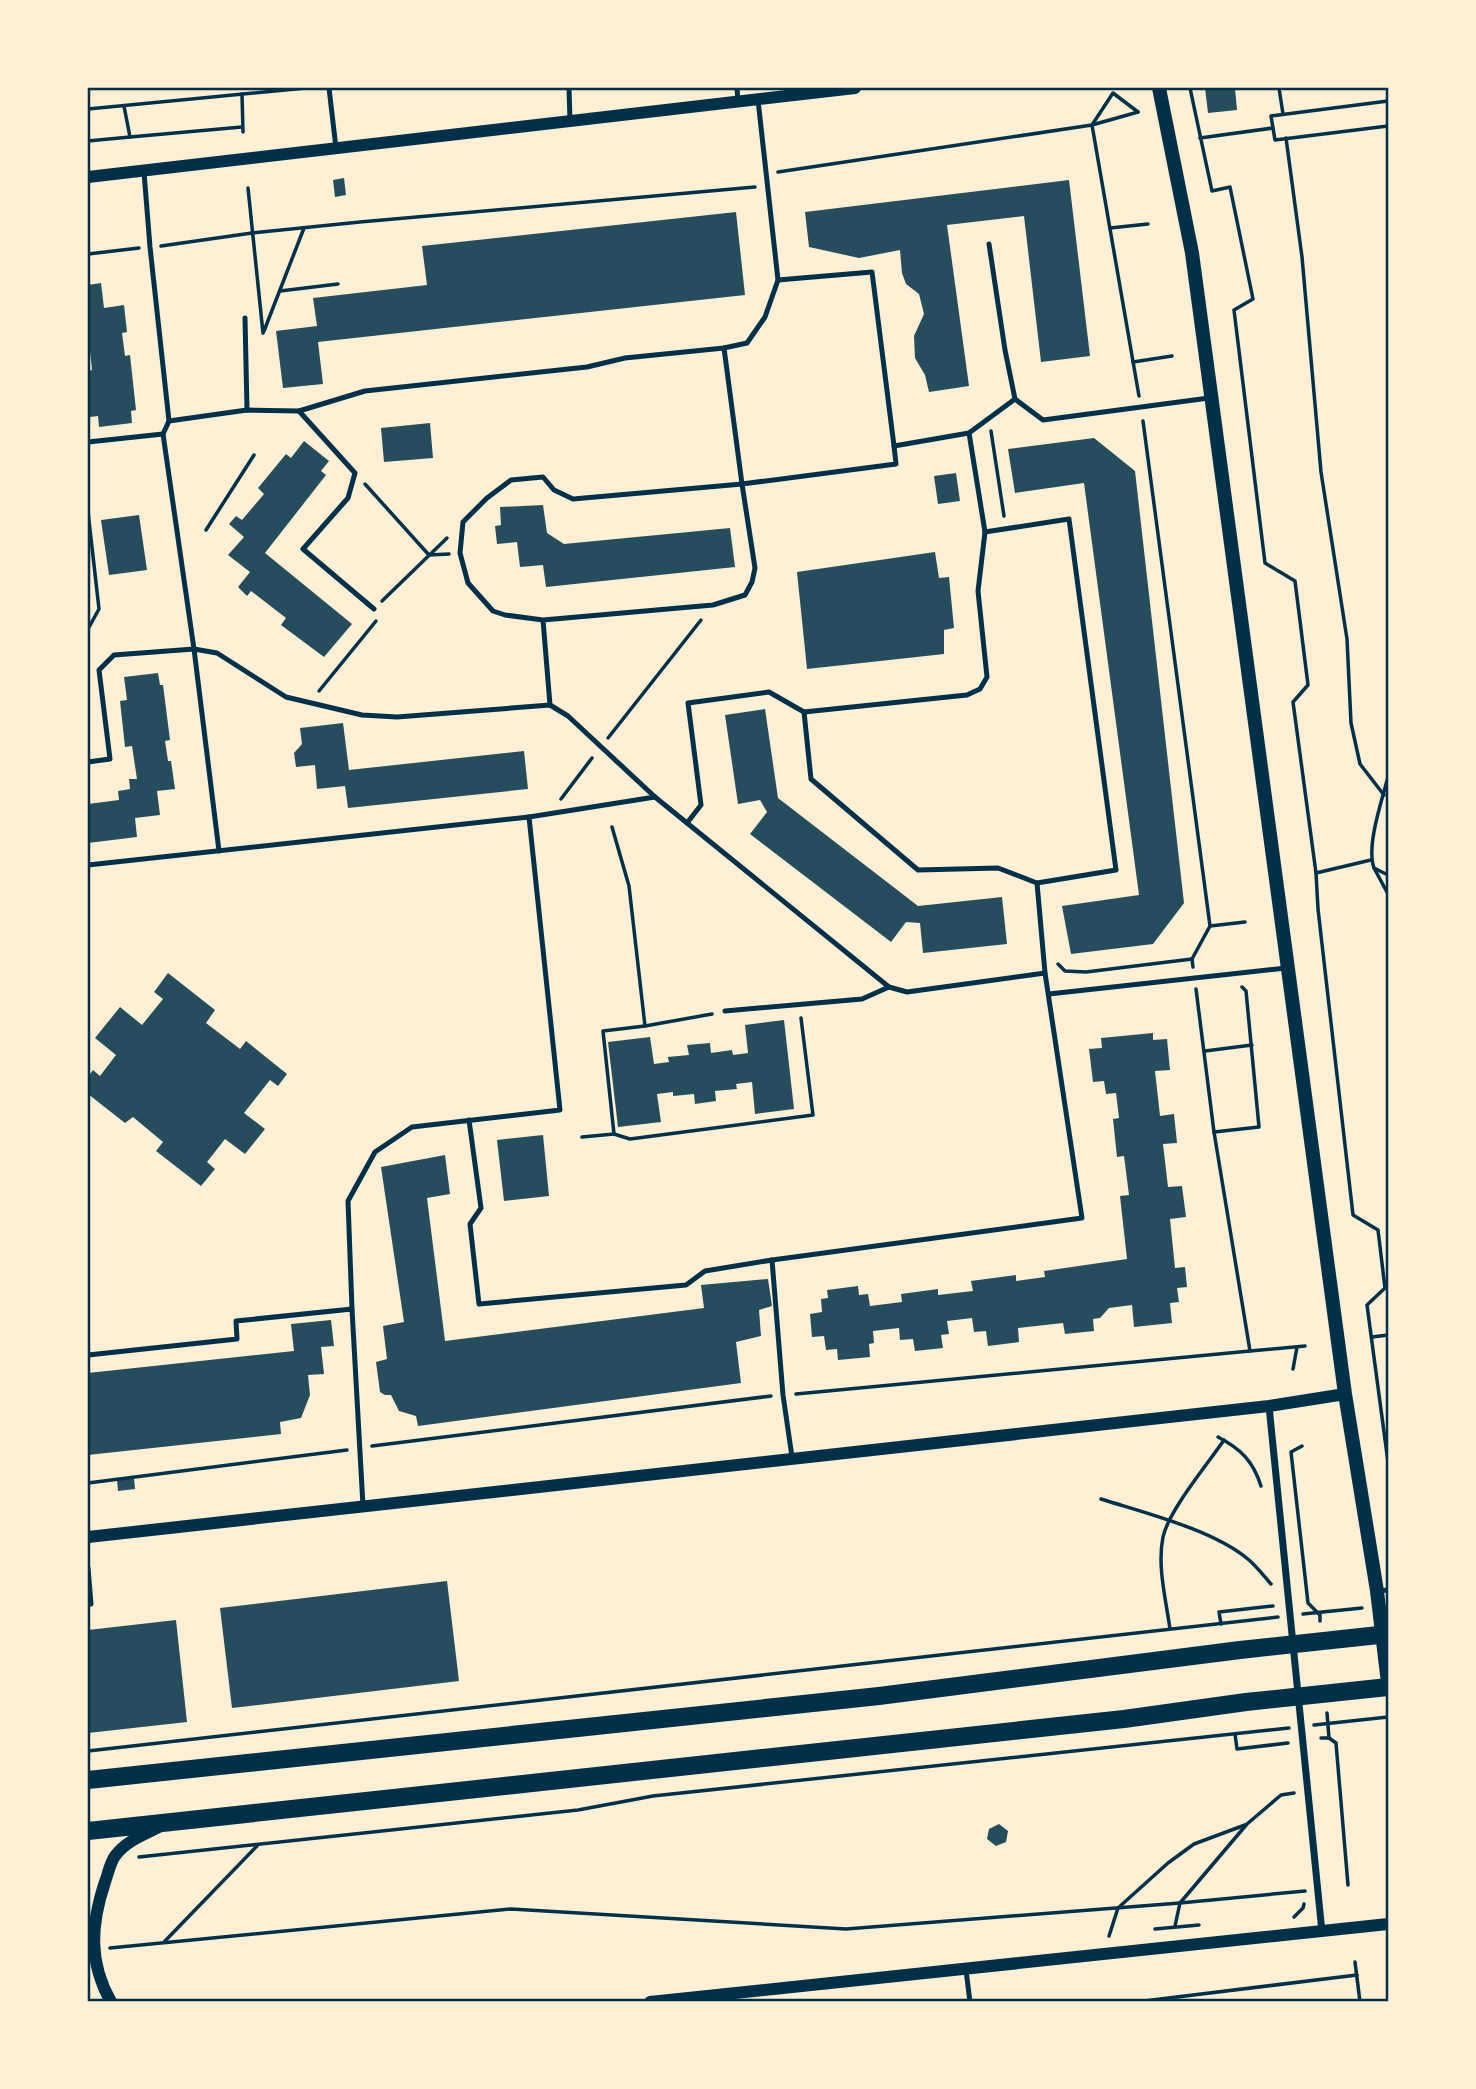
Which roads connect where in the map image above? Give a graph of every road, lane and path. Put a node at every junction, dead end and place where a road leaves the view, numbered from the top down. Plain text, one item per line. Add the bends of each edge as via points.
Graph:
1 (306, 88) edge
2 (329, 88) edge
3 (569, 88) edge
4 (737, 88) edge
5 (855, 88) edge
6 (1159, 88) edge
7 (1190, 88) edge
8 (1279, 88) edge
9 (818, 90) edge
10 (242, 94) junction
11 (758, 99) junction
12 (738, 101) junction
13 (1388, 101) edge
14 (124, 106) junction
15 (88, 109) edge
16 (1283, 114) junction
17 (570, 121) junction
18 (1092, 125) junction
19 (1388, 126) edge
20 (1273, 128) junction
21 (130, 137) junction
22 (1200, 138) junction
23 (1286, 138) junction
24 (88, 141) edge
25 (337, 148) junction
26 (144, 170) junction
27 (766, 174) junction
28 (88, 177) edge
29 (248, 188) dead end
30 (1148, 224) dead end
31 (304, 228) junction
32 (1110, 229) junction
33 (252, 233) junction
34 (989, 244) dead end
35 (150, 247) junction
36 (88, 254) edge
37 (778, 280) junction
38 (338, 284) dead end
39 (280, 291) junction
40 (245, 318) dead end
41 (724, 348) junction
42 (1172, 356) dead end
43 (1133, 362) junction
44 (1211, 398) junction
45 (1015, 399) junction
46 (1141, 407) junction
47 (247, 410) junction
48 (299, 411) junction
49 (989, 419) junction
50 (169, 421) junction
51 (969, 433) junction
52 (163, 434) junction
53 (88, 442) edge
54 (894, 446) junction
55 (254, 455) dead end
56 (355, 472) junction
57 (742, 484) junction
58 (88, 512) edge
59 (1014, 514) dead end
60 (463, 522) junction
61 (206, 530) dead end
62 (985, 532) junction
63 (460, 553) junction
64 (429, 555) junction
65 (713, 605) junction
66 (374, 609) junction
67 (543, 620) junction
68 (88, 629) edge
69 (194, 649) junction
70 (310, 702) junction
71 (550, 705) junction
72 (804, 712) junction
73 (600, 747) junction
74 (88, 762) edge
75 (1388, 777) edge
76 (1384, 795) junction
77 (655, 797) junction
78 (550, 813) junction
79 (529, 817) junction
80 (687, 823) junction
81 (612, 827) dead end
82 (219, 851) junction
83 (1371, 860) junction
84 (88, 865) edge
85 (1374, 868) junction
86 (1316, 873) junction
87 (1388, 875) edge
88 (1037, 883) junction
89 (1388, 894) edge
90 (1245, 922) dead end
91 (1210, 926) junction
92 (1192, 959) junction
93 (1058, 963) dead end
94 (1288, 967) junction
95 (1045, 973) junction
96 (1195, 979) junction
97 (1241, 986) dead end
98 (889, 987) junction
99 (1208, 989) dead end
100 (1197, 990) junction
101 (1049, 994) junction
102 (799, 1004) junction
103 (725, 1011) joint
104 (645, 1026) junction
105 (1252, 1045) junction
106 (1205, 1051) junction
107 (470, 1120) junction
108 (1214, 1132) junction
109 (614, 1134) junction
110 (582, 1137) dead end
111 (772, 1260) junction
112 (352, 1309) junction
113 (1388, 1335) edge
114 (1372, 1337) junction
115 (1305, 1346) dead end
116 (1297, 1347) junction
117 (1250, 1351) junction
118 (88, 1355) edge
119 (1293, 1368) dead end
120 (1345, 1394) junction
121 (783, 1395) junction
122 (1269, 1406) junction
123 (1218, 1437) dead end
124 (1224, 1440) junction
125 (1302, 1446) dead end
126 (359, 1448) junction
127 (793, 1458) junction
128 (1388, 1462) edge
129 (88, 1483) edge
130 (1262, 1497) dead end
131 (1101, 1499) dead end
132 (363, 1506) junction
133 (1169, 1521) junction
134 (88, 1537) edge
135 (88, 1568) edge
136 (1270, 1572) dead end
137 (1271, 1584) junction
138 (1380, 1596) edge
139 (88, 1604) edge
140 (1273, 1606) junction
141 (1292, 1615) dead end
142 (1221, 1624) junction
143 (1170, 1629) junction
144 (1321, 1629) dead end
145 (1387, 1642) edge
146 (1388, 1685) edge
147 (1327, 1711) dead end
148 (1287, 1715) dead end
149 (1388, 1717) edge
150 (1312, 1725) dead end
151 (1300, 1727) dead end
152 (1289, 1729) dead end
153 (1235, 1734) junction
154 (1321, 1738) dead end
155 (1329, 1738) junction
156 (1291, 1742) dead end
157 (88, 1751) edge
158 (88, 1780) edge
159 (1296, 1793) dead end
160 (169, 1822) junction
161 (1247, 1824) junction
162 (88, 1831) edge
163 (258, 1845) junction
164 (113, 1858) junction
165 (1348, 1885) dead end
166 (1180, 1903) junction
167 (1118, 1908) junction
168 (1282, 1918) dead end
169 (1201, 1924) dead end
170 (1388, 1924) edge
171 (1322, 1932) junction
172 (1108, 1936) dead end
173 (164, 1942) junction
174 (94, 1950) junction
175 (1355, 1962) dead end
176 (966, 1970) junction
177 (1357, 1975) junction
178 (111, 2001) edge
179 (650, 2001) edge
180 (970, 2001) edge
181 (1136, 2001) edge
182 (1360, 2001) edge

1 - 10 path
2 - 25 lane
3 - 17 lane
4 - 12 lane
5 - 9 street
6 - 44 main road via 1192,254
7 - 22 path
8 - 16 path
9 - 11 street
10 - 14 path
10 - 21 path via 243,129
11 - 12 street
11 - 27 lane
12 - 17 street
13 - 16 path
14 - 15 path
14 - 21 path
16 - 20 path via 1271,116
17 - 25 street
18 - 18 path via 1126,116 1138,112 1113,93
18 - 27 path
18 - 32 path
19 - 23 path
20 - 22 path
20 - 23 path via 1275,139
21 - 24 path
22 - 86 path via 1212,191 1230,187 1253,299 1234,310 1265,563 1295,581 1308,685 1293,702
23 - 76 path via 1302,257 1321,472 1347,639 1351,723 1360,764
25 - 26 street
26 - 28 street
26 - 35 lane
27 - 31 path via 755,187
27 - 37 lane
29 - 33 path
30 - 32 path
31 - 33 path
31 - 39 path
32 - 43 path
33 - 35 path
33 - 39 path via 263,333
34 - 45 lane
35 - 36 path
35 - 50 lane
37 - 41 lane via 765,317 747,343
37 - 54 lane via 872,272
38 - 39 path
40 - 47 lane
41 - 48 lane via 365,391
41 - 57 lane
42 - 43 path
43 - 46 path
44 - 46 lane
44 - 94 main road
45 - 46 lane via 1042,420
45 - 49 lane
46 - 91 path
47 - 48 lane
47 - 50 lane
48 - 56 lane
49 - 51 lane
49 - 59 path via 1002,516
50 - 52 lane
51 - 54 lane
51 - 62 lane
52 - 53 lane
52 - 69 lane
54 - 57 lane via 896,464
55 - 61 path
56 - 64 path
56 - 66 lane via 348,498 303,549
57 - 60 lane via 573,499 554,490 543,477 510,480
57 - 65 lane via 755,568 752,582 745,595
58 - 68 path via 99,609
60 - 63 lane
60 - 64 path
62 - 72 lane via 978,591 987,677 980,689 967,695
62 - 88 lane via 1069,519 1116,870
63 - 64 path
63 - 67 lane via 468,583 493,611
64 - 66 path
65 - 67 lane
65 - 73 path
66 - 70 path via 377,619 369,633
67 - 71 lane
69 - 70 lane via 217,653 286,697
69 - 74 lane via 114,655 99,670 110,760
69 - 82 lane
70 - 71 lane via 362,715 397,717
71 - 73 lane
72 - 80 lane via 769,692 688,703 701,805
72 - 88 lane via 811,779 918,870 998,868
73 - 77 lane
73 - 78 path
75 - 76 path
76 - 83 path
77 - 78 lane
77 - 80 lane
78 - 79 lane
79 - 82 lane
79 - 107 lane via 560,1110
80 - 98 lane
81 - 104 path via 629,886
82 - 84 lane
83 - 85 path
83 - 86 path
85 - 87 path
85 - 89 path
86 - 114 path via 1353,1214 1378,1230 1380,1241 1385,1288 1367,1305
88 - 95 lane
90 - 91 path
91 - 92 path
92 - 93 path via 1086,972 1065,971
92 - 96 path
94 - 96 lane
94 - 120 main road
95 - 98 lane via 907,992
95 - 101 lane
96 - 100 path
96 - 101 lane
97 - 105 path
98 - 102 lane via 862,999
99 - 100 path
100 - 106 path
101 - 111 lane via 1082,1218
102 - 103 lane
102 - 109 path via 813,1115 630,1139
103 - 104 path
104 - 109 path via 603,1031
105 - 106 path
105 - 108 path via 1259,1127
106 - 108 path
107 - 111 lane via 481,1208 470,1224 479,1304 686,1285 705,1270
107 - 112 lane via 412,1127 375,1152 348,1201
108 - 117 path
109 - 110 path
111 - 121 lane
112 - 118 lane via 236,1321 237,1339
112 - 126 lane
113 - 114 path
114 - 128 path
115 - 116 path
116 - 117 path
116 - 119 path
117 - 121 path
120 - 122 street
120 - 138 main road
121 - 126 path
121 - 127 lane
122 - 127 street
122 - 171 street
123 - 124 path
124 - 130 path via 1254,1467
124 - 133 path
125 - 144 path via 1292,1452 1293,1466 1308,1604 1320,1615
126 - 129 path
126 - 132 lane
127 - 132 street
131 - 133 path
132 - 134 street
133 - 137 path via 1222,1542 1248,1559
133 - 143 path via 1161,1564
135 - 139 lane
136 - 137 path
137 - 140 path
138 - 141 path
138 - 145 main road
140 - 142 path via 1219,1612
140 - 142 path via 1276,1618
142 - 143 path
143 - 157 path
145 - 146 main road
145 - 158 main road via 1240,1650 879,1696
146 - 160 main road via 1110,1721
147 - 155 path
148 - 152 path
149 - 150 path
151 - 153 path
153 - 156 path via 1237,1749
153 - 163 path via 667,1795 578,1810
154 - 155 path
155 - 165 path via 1336,1743
159 - 161 path via 1281,1795
160 - 162 main road
160 - 164 street via 128,1842
161 - 166 path
161 - 167 path via 1194,1844
163 - 164 path
163 - 173 path
164 - 174 street via 94,1924
166 - 167 path
166 - 168 path via 1305,1891 1303,1908 1295,1917
166 - 169 path via 1175,1927
167 - 172 path
167 - 173 path via 846,1929 511,1909
170 - 171 street
171 - 176 street
173 - 174 path
174 - 178 street
175 - 177 path
176 - 179 street
176 - 180 lane
177 - 181 path
177 - 182 path

